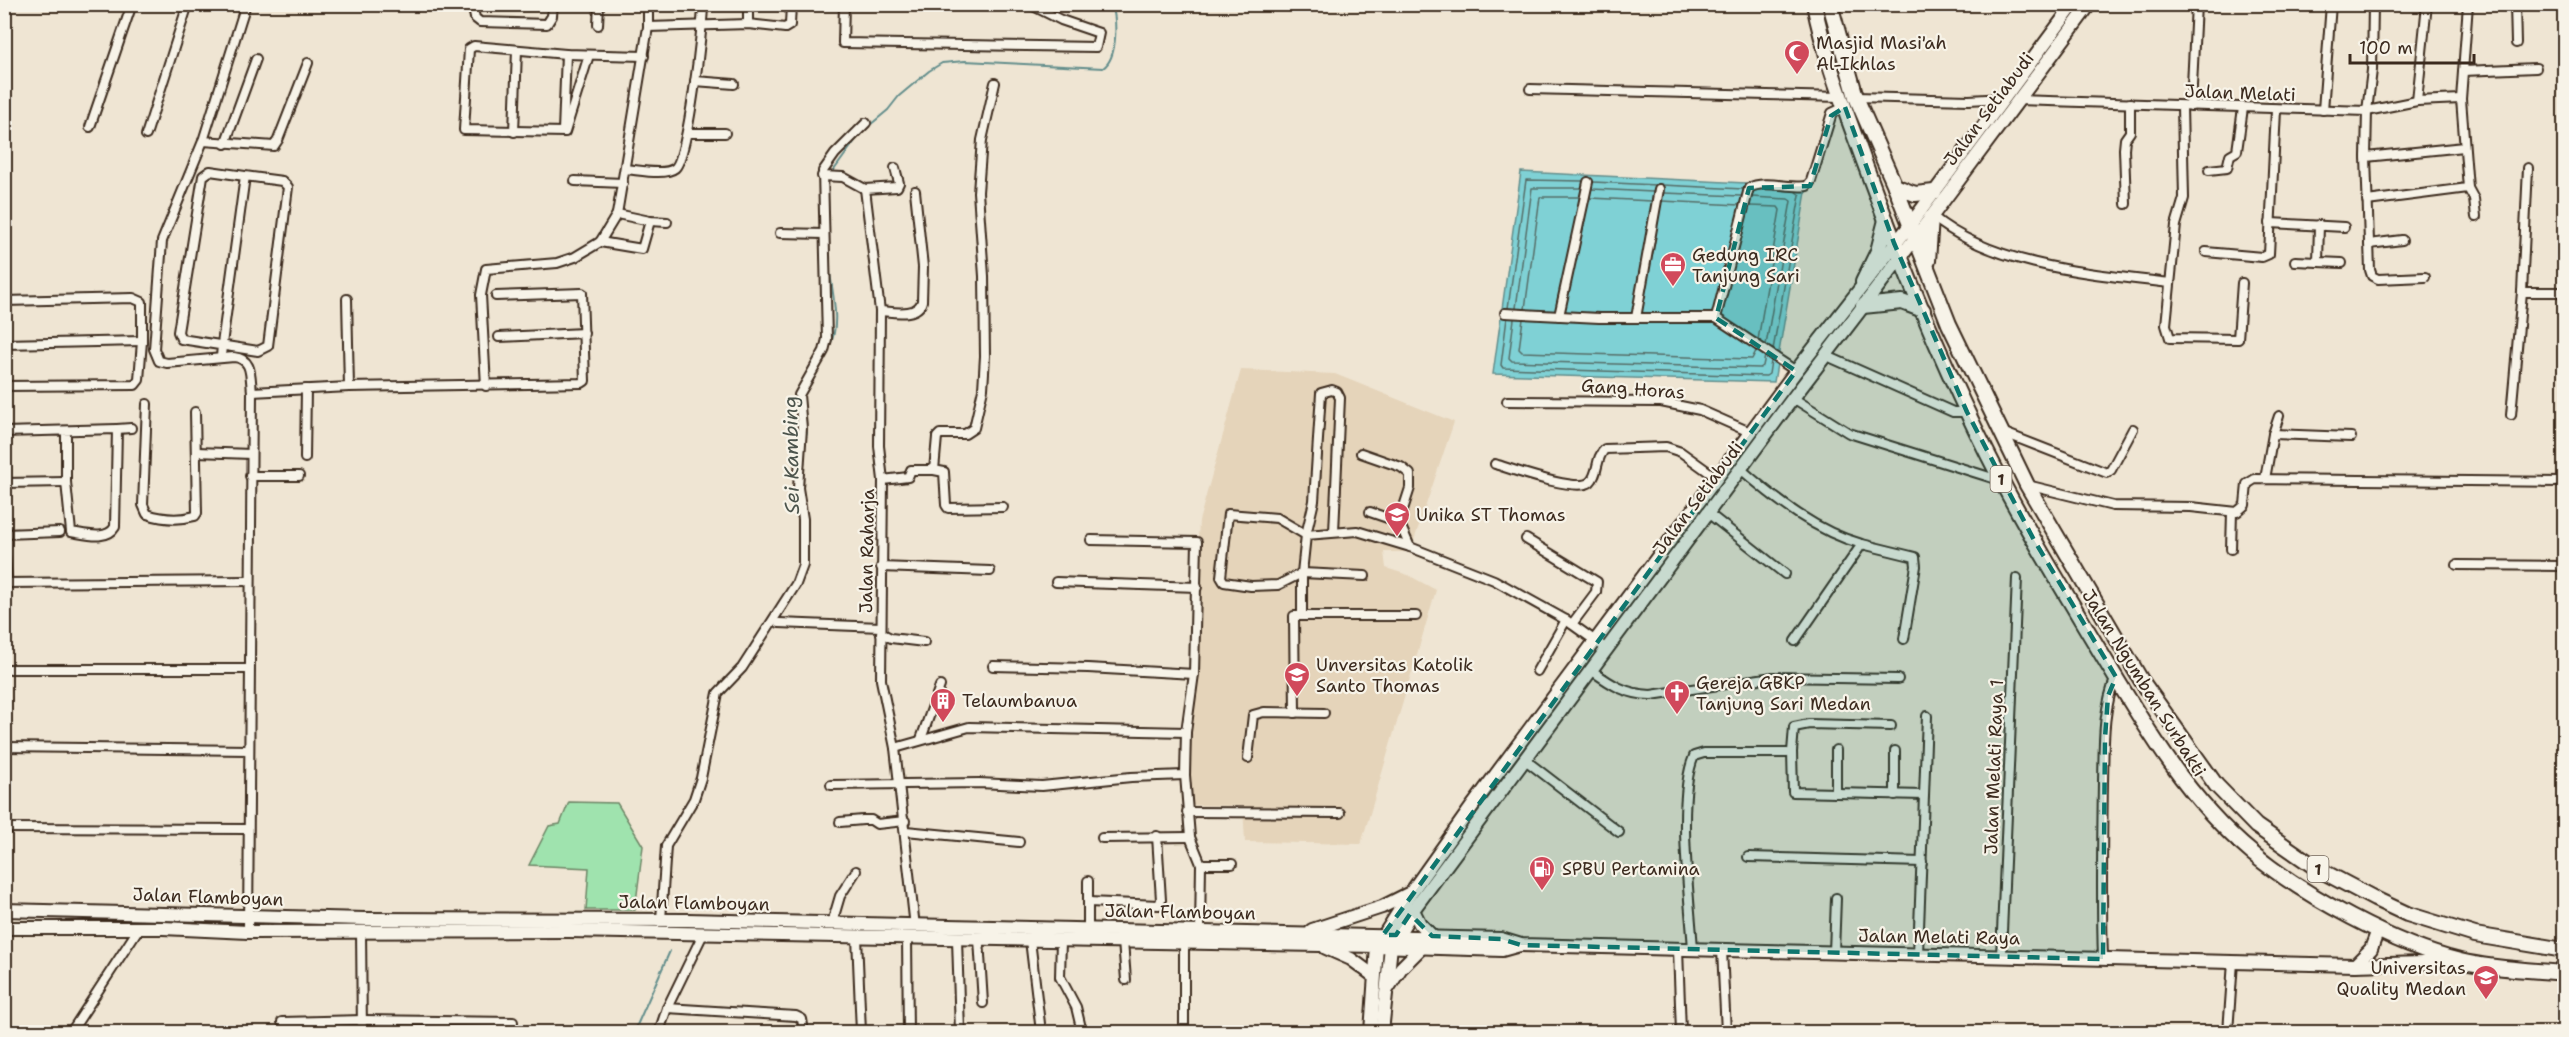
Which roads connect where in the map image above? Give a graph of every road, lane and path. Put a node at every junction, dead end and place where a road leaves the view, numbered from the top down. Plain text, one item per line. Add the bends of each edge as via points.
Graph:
1 (132, 4) edge
2 (188, 4) edge
3 (246, 4) edge
4 (472, 4) edge
5 (553, 4) edge
6 (599, 4) edge
7 (648, 4) edge
8 (703, 4) edge
9 (748, 4) edge
10 (791, 4) edge
11 (844, 4) edge
12 (1029, 4) edge
13 (1814, 4) edge
14 (1830, 4) edge
15 (2074, 4) edge
16 (2090, 4) edge
17 (2196, 4) edge
18 (2331, 4) edge
19 (2373, 4) edge
20 (2427, 4) edge
21 (2469, 4) edge
22 (2515, 4) edge
23 (748, 24) junction
24 (598, 26) dead end
25 (648, 27) junction
26 (704, 27) junction
27 (2516, 43) dead end
28 (517, 50) junction
29 (566, 54) junction
30 (589, 55) junction
31 (644, 56) junction
32 (256, 59) dead end
33 (308, 63) dead end
34 (2536, 68) dead end
35 (2463, 71) junction
36 (695, 81) junction
37 (995, 83) dead end
38 (734, 84) dead end
39 (1530, 89) dead end
40 (1856, 97) junction
41 (2004, 98) junction
42 (2461, 99) junction
43 (2018, 100) junction
44 (2416, 101) junction
45 (1843, 102) junction
46 (2130, 103) junction
47 (2187, 106) junction
48 (2243, 108) junction
49 (2276, 110) junction
50 (2323, 110) junction
51 (2367, 111) junction
52 (866, 123) dead end
53 (90, 127) dead end
54 (514, 132) junction
55 (563, 133) junction
56 (687, 133) junction
57 (725, 133) dead end
58 (146, 135) dead end
59 (203, 141) junction
60 (225, 144) junction
61 (2464, 147) junction
62 (2366, 157) junction
63 (895, 168) dead end
64 (2528, 168) dead end
65 (625, 169) junction
66 (2209, 170) dead end
67 (245, 176) junction
68 (824, 176) junction
69 (575, 181) dead end
70 (1588, 182) dead end
71 (623, 183) junction
72 (1895, 186) junction
73 (2468, 188) junction
74 (865, 189) junction
75 (1659, 189) dead end
76 (915, 191) dead end
77 (1934, 192) junction
78 (2367, 201) junction
79 (2126, 204) dead end
80 (617, 214) junction
81 (1932, 217) junction
82 (2476, 217) dead end
83 (1886, 220) junction
84 (650, 221) junction
85 (668, 222) dead end
86 (2270, 223) junction
87 (2319, 225) junction
88 (2344, 227) dead end
89 (1912, 232) junction
90 (780, 233) dead end
91 (824, 234) junction
92 (2402, 240) dead end
93 (600, 242) junction
94 (1895, 242) junction
95 (2369, 244) junction
96 (2206, 252) dead end
97 (1901, 256) junction
98 (2295, 261) dead end
99 (2318, 262) junction
100 (2342, 263) dead end
101 (1928, 271) junction
102 (2425, 278) dead end
103 (1863, 282) junction
104 (2170, 283) junction
105 (2242, 283) dead end
106 (2523, 292) junction
107 (2565, 292) edge
108 (496, 296) dead end
109 (347, 299) dead end
110 (4, 301) edge
111 (1863, 306) junction
112 (1923, 310) junction
113 (880, 311) junction
114 (1505, 313) dead end
115 (1559, 316) junction
116 (1636, 318) junction
117 (1716, 318) junction
118 (584, 333) junction
119 (499, 337) dead end
120 (142, 341) junction
121 (4, 344) edge
122 (222, 344) junction
123 (1827, 356) junction
124 (220, 358) junction
125 (1796, 371) junction
126 (4, 386) edge
127 (486, 386) junction
128 (349, 387) junction
129 (306, 389) junction
130 (252, 392) junction
131 (1793, 398) junction
132 (1506, 401) dead end
133 (147, 404) dead end
134 (195, 412) dead end
135 (1967, 412) junction
136 (2511, 414) dead end
137 (2279, 416) dead end
138 (131, 428) dead end
139 (117, 429) junction
140 (2133, 429) dead end
141 (66, 431) junction
142 (2001, 431) junction
143 (4, 432) edge
144 (1752, 433) junction
145 (2273, 434) junction
146 (2351, 437) dead end
147 (197, 452) junction
148 (1361, 453) dead end
149 (251, 454) junction
150 (305, 458) dead end
151 (1732, 459) junction
152 (1495, 464) dead end
153 (934, 470) junction
154 (1742, 470) junction
155 (250, 476) junction
156 (299, 476) dead end
157 (1717, 478) junction
158 (2265, 479) junction
159 (883, 480) junction
160 (2001, 480) junction
161 (66, 482) junction
162 (2565, 482) edge
163 (4, 483) edge
164 (2026, 484) junction
165 (1003, 507) dead end
166 (1370, 512) dead end
167 (2232, 512) junction
168 (1708, 513) junction
169 (1399, 522) junction
170 (60, 532) dead end
171 (1334, 532) junction
172 (4, 534) edge
173 (1306, 535) junction
174 (1526, 539) dead end
175 (1091, 540) dead end
176 (4, 541) edge
177 (1862, 544) junction
178 (1410, 547) junction
179 (2231, 549) dead end
180 (2457, 565) dead end
181 (2565, 566) edge
182 (881, 567) junction
183 (990, 571) dead end
184 (1302, 573) junction
185 (1785, 574) dead end
186 (1365, 576) dead end
187 (2017, 578) dead end
188 (250, 581) junction
189 (1056, 582) dead end
190 (6, 583) edge
191 (1197, 587) junction
192 (1302, 615) junction
193 (1416, 616) dead end
194 (1569, 622) junction
195 (779, 623) dead end
196 (881, 630) junction
197 (1904, 639) dead end
198 (1596, 640) junction
199 (1795, 641) dead end
200 (924, 642) dead end
201 (1608, 650) junction
202 (993, 666) dead end
203 (4, 669) edge
204 (248, 669) junction
205 (1592, 670) junction
206 (1537, 671) dead end
207 (1194, 674) junction
208 (2116, 677) junction
209 (1898, 679) dead end
210 (2141, 680) junction
211 (940, 686) dead end
212 (2125, 690) junction
213 (1295, 713) junction
214 (1324, 713) dead end
215 (1927, 716) dead end
216 (1891, 726) dead end
217 (1186, 732) junction
218 (921, 739) junction
219 (4, 747) edge
220 (895, 748) junction
221 (249, 750) junction
222 (1836, 750) dead end
223 (1895, 752) dead end
224 (1787, 753) dead end
225 (1248, 758) dead end
226 (1524, 759) junction
227 (1185, 775) junction
228 (831, 785) dead end
229 (898, 785) junction
230 (1836, 793) junction
231 (1895, 795) junction
232 (1924, 795) junction
233 (1471, 808) junction
234 (1188, 812) junction
235 (1340, 813) dead end
236 (1484, 817) junction
237 (905, 821) junction
238 (840, 822) dead end
239 (4, 828) edge
240 (247, 829) junction
241 (906, 831) junction
242 (1619, 832) dead end
243 (1157, 836) junction
244 (1190, 837) junction
245 (1102, 838) dead end
246 (1019, 842) dead end
247 (1748, 856) dead end
248 (1922, 862) junction
249 (1200, 864) junction
250 (1232, 864) dead end
251 (856, 871) dead end
252 (1088, 881) dead end
253 (1412, 891) junction
254 (1836, 898) dead end
255 (1088, 902) junction
256 (4, 910) edge
257 (1413, 910) junction
258 (164, 913) junction
259 (248, 916) junction
260 (664, 920) junction
261 (832, 923) junction
262 (452, 925) junction
263 (915, 925) junction
264 (4, 928) edge
265 (139, 928) junction
266 (163, 928) junction
267 (1088, 928) junction
268 (361, 930) junction
269 (2378, 930) junction
270 (1200, 931) junction
271 (248, 933) junction
272 (1302, 933) junction
273 (702, 934) junction
274 (1432, 936) junction
275 (857, 937) junction
276 (1238, 937) junction
277 (912, 938) junction
278 (957, 939) junction
279 (979, 939) junction
280 (1030, 940) junction
281 (1061, 940) junction
282 (1380, 940) junction
283 (1124, 941) junction
284 (1393, 941) junction
285 (1184, 942) junction
286 (1319, 945) junction
287 (1521, 945) junction
288 (1421, 948) junction
289 (1678, 949) junction
290 (1693, 949) junction
291 (1722, 950) junction
292 (2565, 950) edge
293 (1834, 952) junction
294 (1918, 954) junction
295 (2001, 956) junction
296 (2103, 959) junction
297 (2233, 962) junction
298 (2463, 962) junction
299 (2355, 965) junction
300 (2565, 973) edge
301 (1374, 976) junction
302 (1126, 980) dead end
303 (1386, 992) junction
304 (983, 1003) dead end
305 (667, 1008) junction
306 (363, 1020) junction
307 (282, 1022) dead end
308 (513, 1022) dead end
309 (71, 1032) edge
310 (362, 1032) edge
311 (658, 1032) edge
312 (804, 1032) edge
313 (861, 1032) edge
314 (908, 1032) edge
315 (960, 1032) edge
316 (1041, 1032) edge
317 (1082, 1032) edge
318 (1184, 1032) edge
319 (1371, 1032) edge
320 (1382, 1032) edge
321 (1681, 1032) edge
322 (1726, 1032) edge
323 (2228, 1032) edge

1 - 53 street
2 - 58 street
3 - 59 street
4 - 5 street via 480,22 547,24
6 - 24 street
7 - 25 street
8 - 26 street
9 - 23 street
10 - 23 street via 787,28
11 - 12 street via 843,43 1096,47 1099,33
13 - 45 highway, 1
14 - 40 highway, 1
15 - 41 main road, Jalan Setiabudi
16 - 43 main road, Jalan Setiabudi
17 - 47 street
18 - 50 street
19 - 51 street
20 - 44 street
21 - 35 street
22 - 27 street
23 - 26 street
25 - 26 street
25 - 31 street
26 - 36 street
28 - 29 street
28 - 54 street
28 - 54 street via 474,46 470,49 463,128
29 - 30 street
29 - 55 street
30 - 31 street
30 - 55 street
31 - 65 street
32 - 60 street
33 - 60 street via 274,146
34 - 35 street
35 - 42 street
36 - 38 street
36 - 56 street
37 - 153 street via 982,140 978,192 985,313 983,389 974,428 965,434 937,437
39 - 45 street
40 - 41 street
40 - 72 highway, 1
41 - 77 main road, Jalan Setiabudi
42 - 44 street, Jalan Melati
42 - 61 street
43 - 46 street, Jalan Melati
43 - 81 main road, Jalan Setiabudi
44 - 51 street, Jalan Melati
45 - 83 highway, 1
45 - 117 street via 1832,113 1807,186 1749,188
46 - 47 street, Jalan Melati
46 - 79 street via 2130,132 2124,149
47 - 48 street, Jalan Melati
47 - 104 street via 2184,198 2176,225
48 - 49 street, Jalan Melati
48 - 66 street via 2236,151 2229,155 2227,168
49 - 50 street, Jalan Melati
49 - 86 street
50 - 51 street, Jalan Melati
51 - 62 street
52 - 68 street via 831,159
54 - 55 street
56 - 57 street
56 - 65 street via 679,164 674,169
59 - 60 street
59 - 124 street via 162,241 154,349 159,361 167,363
61 - 62 street
61 - 73 street
62 - 78 street
63 - 74 street via 897,187
64 - 106 street
65 - 71 street
67 - 122 street
67 - 122 street via 210,171 202,176 178,332 181,339
67 - 122 street via 282,181 288,187 268,346 263,350
68 - 74 street via 843,177
68 - 91 street
69 - 71 street
70 - 115 street
71 - 80 street
72 - 77 highway via 1915,194
72 - 89 highway, 1
73 - 78 street
73 - 82 street
74 - 113 street, Jalan Raharja
75 - 116 street
76 - 113 street via 923,267 922,301 912,311
77 - 89 main road, Jalan Setiabudi
78 - 95 street
80 - 84 street
80 - 93 street
81 - 89 main road, Jalan Setiabudi
81 - 101 highway
81 - 104 street via 1954,233 1996,252 2079,270
83 - 94 highway, 1
83 - 103 highway via 1878,251
84 - 85 street
84 - 93 street via 642,249
86 - 87 street
86 - 96 street via 2269,252 2265,256
87 - 88 street
87 - 99 street
89 - 94 main road, Jalan Setiabudi
89 - 97 main road, Jalan Setiabudi
89 - 101 highway, Jalan Ngumban Surbakti / 1
90 - 91 street
91 - 260 street via 827,339 799,395 802,565 796,584 742,668 718,693 694,800 666,846
92 - 95 street
93 - 127 street via 557,263 486,269 481,295
94 - 97 highway, Jalan Ngumban Surbakti / 1
94 - 103 main road, Jalan Setiabudi
95 - 102 street via 2372,276
97 - 111 main road, Jalan Setiabudi
97 - 112 highway, Jalan Ngumban Surbakti / 1
98 - 99 street
99 - 100 street
101 - 142 highway, Jalan Ngumban Surbakti / 1
103 - 125 main road, Jalan Setiabudi
104 - 105 street via 2166,326 2170,338 2231,341 2240,337
106 - 107 street
106 - 136 street
108 - 118 street via 582,293
109 - 128 street
110 - 120 street via 134,298 142,302
111 - 112 highway via 1902,302
111 - 123 main road, Jalan Setiabudi
112 - 135 highway, Jalan Ngumban Surbakti / 1
113 - 159 street, Jalan Raharja via 879,446
114 - 115 street
115 - 116 street
116 - 117 street
117 - 125 street
118 - 119 street
118 - 127 street via 583,383
120 - 121 street
120 - 126 street via 139,380 135,385
122 - 124 street
123 - 131 main road, Jalan Setiabudi
123 - 135 street via 1953,412
124 - 130 street via 248,362
125 - 144 main road, Jalan Setiabudi
127 - 128 street
128 - 129 street
129 - 130 street
129 - 150 street
130 - 149 street
131 - 154 main road, Jalan Setiabudi
131 - 160 street via 1849,433
132 - 144 street, Gang Horas via 1661,402 1700,410
133 - 147 street via 143,505 147,514 165,518 195,516
134 - 147 street
135 - 160 highway, Jalan Ngumban Surbakti / 1
137 - 145 street
138 - 139 street
139 - 141 street
139 - 161 street via 117,504 112,532 105,536 71,532
140 - 142 street via 2107,473
141 - 143 street
141 - 161 street
142 - 164 highway, Jalan Ngumban Surbakti / 1
144 - 151 main road, Jalan Setiabudi
145 - 146 street
145 - 158 street
147 - 149 street
148 - 169 street via 1410,474 1410,488
149 - 155 street
151 - 154 main road
151 - 157 main road, Jalan Setiabudi
152 - 157 street via 1581,485 1592,480 1599,455 1605,449 1666,447
153 - 159 street via 911,470 908,477
153 - 165 street via 944,472 948,508
154 - 168 main road, Jalan Setiabudi
154 - 177 street via 1818,525
155 - 156 street
155 - 188 street
157 - 198 main road, Jalan Setiabudi
158 - 162 street
158 - 167 street via 2250,481 2244,508
159 - 182 street, Jalan Raharja
160 - 208 highway, Jalan Ngumban Surbakti / 1
161 - 163 street
164 - 167 street via 2113,506
164 - 210 highway, Jalan Ngumban Surbakti / 1
166 - 169 street
167 - 179 street
168 - 185 street
168 - 201 main road, Jalan Setiabudi
169 - 178 street
170 - 172 street
171 - 173 street
171 - 173 street via 1340,398 1332,390 1321,393 1314,501
171 - 178 street via 1357,531
173 - 184 street
173 - 184 street via 1276,518 1229,514 1226,518 1221,574 1224,582 1278,585
174 - 194 street via 1597,582 1596,592
175 - 191 street via 1196,540
176 - 190 street
177 - 197 street via 1915,557
177 - 199 street
178 - 194 street via 1494,580
180 - 181 street
182 - 183 street
182 - 196 street, Jalan Raharja
184 - 186 street
184 - 192 street
187 - 295 street, Jalan Melati Raya 1
188 - 190 street
188 - 204 street
189 - 191 street
191 - 207 street
192 - 193 street
192 - 213 street via 1293,618
194 - 198 street
194 - 206 street
195 - 196 street
196 - 200 street via 891,638
196 - 220 street, Jalan Raharja via 881,680
198 - 201 street
198 - 233 main road, Jalan Setiabudi
201 - 205 main road, Jalan Setiabudi
202 - 207 street
203 - 204 street
204 - 221 street
205 - 209 street via 1622,690 1651,695 1773,677
205 - 226 main road, Jalan Setiabudi
207 - 217 street
208 - 212 highway, Jalan Ngumban Surbakti / 1
208 - 296 street via 2108,696 2105,738
210 - 212 highway
210 - 292 highway, Jalan Ngumban Surbakti / 1 via 2216,785 2256,826 2306,861 2407,914 2475,935
211 - 218 street
212 - 269 highway, Jalan Ngumban Surbakti / 1 via 2198,799 2235,837 2300,886
213 - 214 street
213 - 225 street via 1253,715
215 - 232 street
216 - 230 street via 1794,727 1793,792
217 - 218 street via 969,727
217 - 227 street
218 - 220 street
219 - 221 street
220 - 229 street, Jalan Raharja
221 - 240 street
222 - 230 street
223 - 231 street
224 - 290 street via 1694,756 1687,787 1686,850
226 - 236 main road, Jalan Setiabudi
226 - 242 street
227 - 229 street via 1042,786
227 - 234 street
228 - 229 street
229 - 237 street, Jalan Raharja
230 - 231 street
231 - 232 street
232 - 248 street
233 - 236 main road
233 - 253 main road, Jalan Setiabudi
234 - 235 street
234 - 244 street
236 - 257 main road, Jalan Setiabudi
237 - 238 street
237 - 241 street, Jalan Raharja
239 - 240 street
240 - 259 street
241 - 246 street
241 - 263 street, Jalan Raharja
243 - 244 street
243 - 245 street
243 - 255 street via 1159,905
244 - 249 street
247 - 248 street
248 - 294 street
249 - 250 street
249 - 270 street
251 - 261 street via 840,896
252 - 255 street
253 - 272 main road via 1382,907
253 - 282 main road, Jalan Setiabudi
254 - 293 street
255 - 267 street
256 - 258 main road, Jalan Flamboyan
257 - 274 main road
257 - 284 main road, Jalan Setiabudi
258 - 259 main road, Jalan Flamboyan
258 - 266 main road
259 - 262 main road, Jalan Flamboyan
259 - 271 street
260 - 261 main road, Jalan Flamboyan
260 - 262 main road, Jalan Flamboyan
261 - 263 main road, Jalan Flamboyan
262 - 268 main road, Jalan Flamboyan
262 - 273 main road, Jalan Flamboyan
263 - 267 main road, Jalan Flamboyan
263 - 277 street, Jalan Raharja
264 - 265 main road, Jalan Flamboyan
265 - 266 main road, Jalan Flamboyan
265 - 309 street
266 - 271 main road, Jalan Flamboyan
267 - 270 main road, Jalan Flamboyan
268 - 271 main road, Jalan Flamboyan
268 - 306 street
269 - 298 highway, Jalan Ngumban Surbakti / 1
269 - 299 main road via 2370,950
270 - 276 main road, Jalan Flamboyan
272 - 276 main road, Jalan Flamboyan
272 - 282 main road, Jalan Flamboyan
273 - 275 main road, Jalan Flamboyan
273 - 305 street
274 - 284 main road, Jalan Melati Raya
274 - 287 main road, Jalan Melati Raya via 1501,939
275 - 277 main road, Jalan Flamboyan
275 - 313 street
276 - 285 main road, Jalan Flamboyan
276 - 286 main road, Jalan Flamboyan
277 - 278 main road, Jalan Flamboyan
277 - 314 street, Jalan Raharja
278 - 279 main road, Jalan Flamboyan
278 - 315 street
279 - 280 main road, Jalan Flamboyan
279 - 304 street
280 - 281 main road, Jalan Flamboyan
280 - 316 street
281 - 283 main road, Jalan Flamboyan
281 - 317 street via 1060,977 1076,1006
282 - 284 main road, Jalan Melati Raya
282 - 286 main road, Jalan Flamboyan
282 - 301 main road, Jalan Setiabudi
283 - 285 main road, Jalan Flamboyan
283 - 302 street
284 - 288 main road, Jalan Melati Raya
284 - 303 main road, Jalan Setiabudi
285 - 318 street
286 - 301 main road via 1351,959
287 - 288 main road, Jalan Melati Raya via 1502,950
287 - 289 main road, Jalan Melati Raya
288 - 303 main road via 1401,968
289 - 290 main road, Jalan Melati Raya
289 - 321 street
290 - 291 main road, Jalan Melati Raya
291 - 293 main road, Jalan Melati Raya
291 - 322 street
293 - 294 main road, Jalan Melati Raya
294 - 295 main road, Jalan Melati Raya
295 - 296 main road, Jalan Melati Raya
296 - 297 main road, Jalan Melati Raya
297 - 299 main road, Jalan Melati Raya
297 - 323 street
298 - 299 main road, Jalan Melati Raya
298 - 300 highway, Jalan Ngumban Surbakti / 1
301 - 319 main road, Jalan Setiabudi
303 - 320 main road, Jalan Setiabudi
305 - 311 street
305 - 312 street via 796,1016 802,1020
306 - 307 street
306 - 308 street
306 - 310 street

